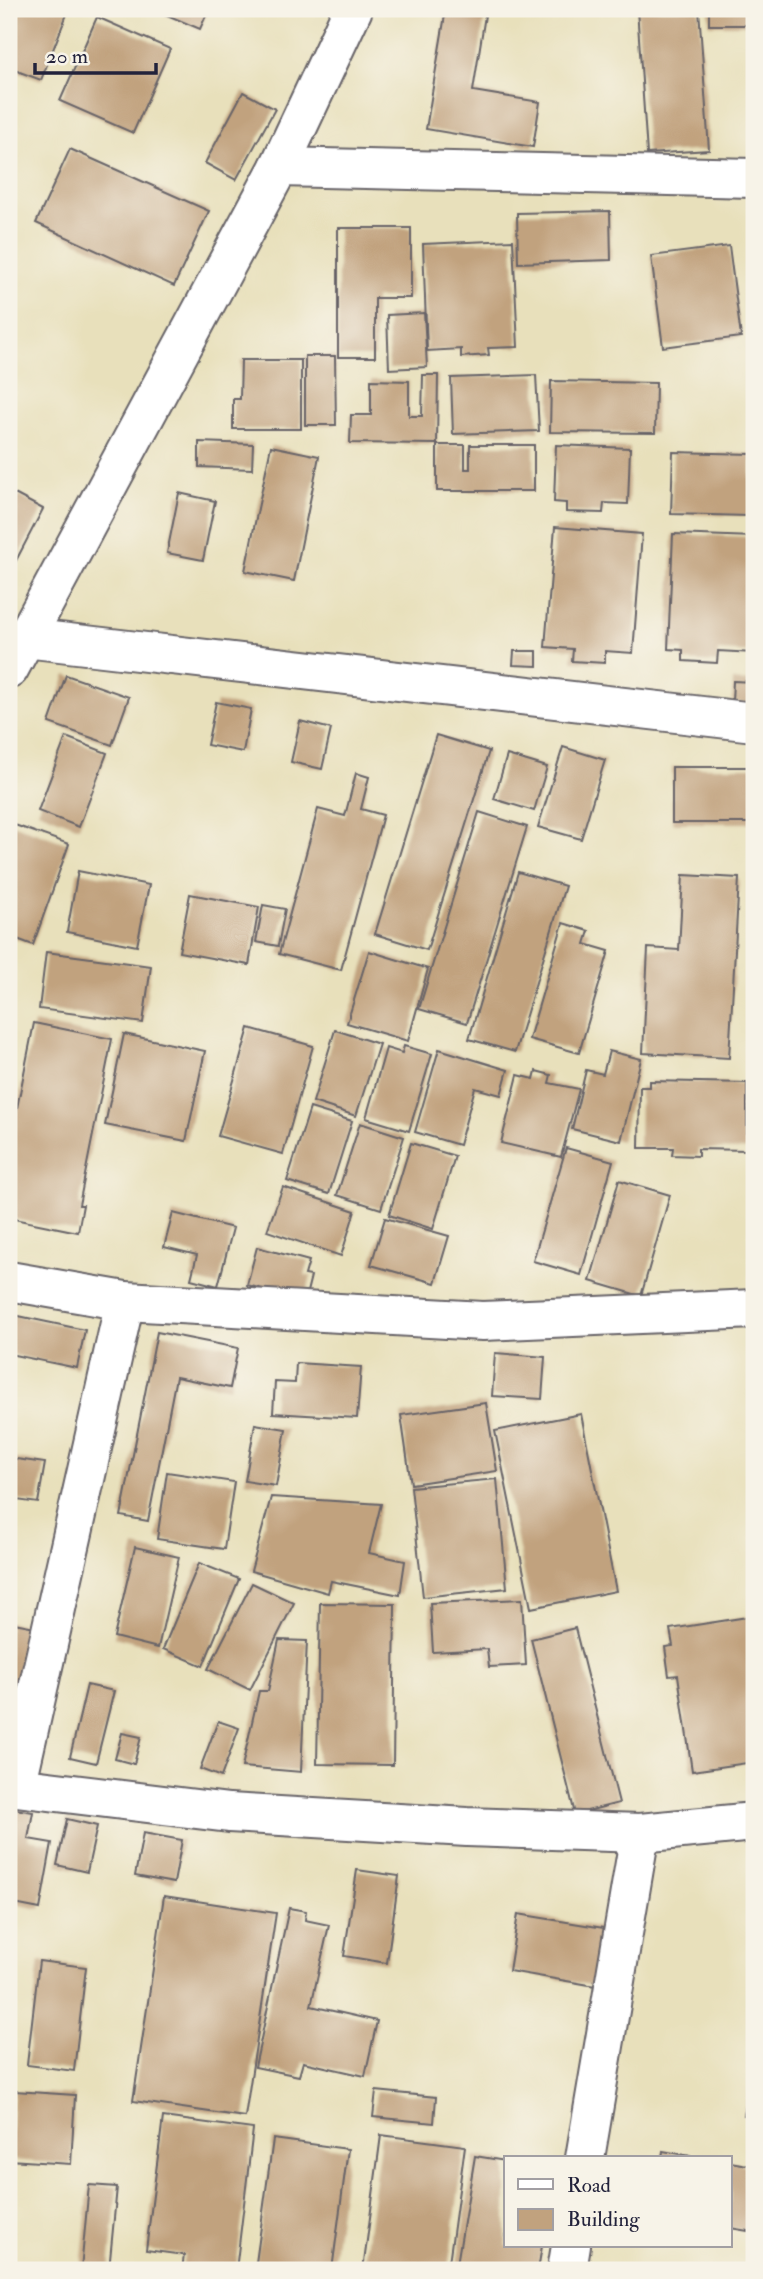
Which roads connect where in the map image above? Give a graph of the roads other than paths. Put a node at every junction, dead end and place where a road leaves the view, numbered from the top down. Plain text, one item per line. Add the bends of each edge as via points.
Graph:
1 (353, 9) edge
2 (279, 167) junction
3 (754, 178) edge
4 (17, 653) edge
5 (754, 722) edge
6 (9, 1281) edge
7 (125, 1301) junction
8 (754, 1310) edge
9 (12, 1786) edge
10 (754, 1822) edge
11 (640, 1833) junction
12 (585, 2156) edge
13 (571, 2248) edge
14 (567, 2270) edge

1 - 2 street
2 - 3 street
2 - 4 street
4 - 5 street
6 - 7 street
7 - 8 street via 483,1321
7 - 9 street
9 - 11 street via 229,1813
10 - 11 street
11 - 12 street
13 - 14 street

